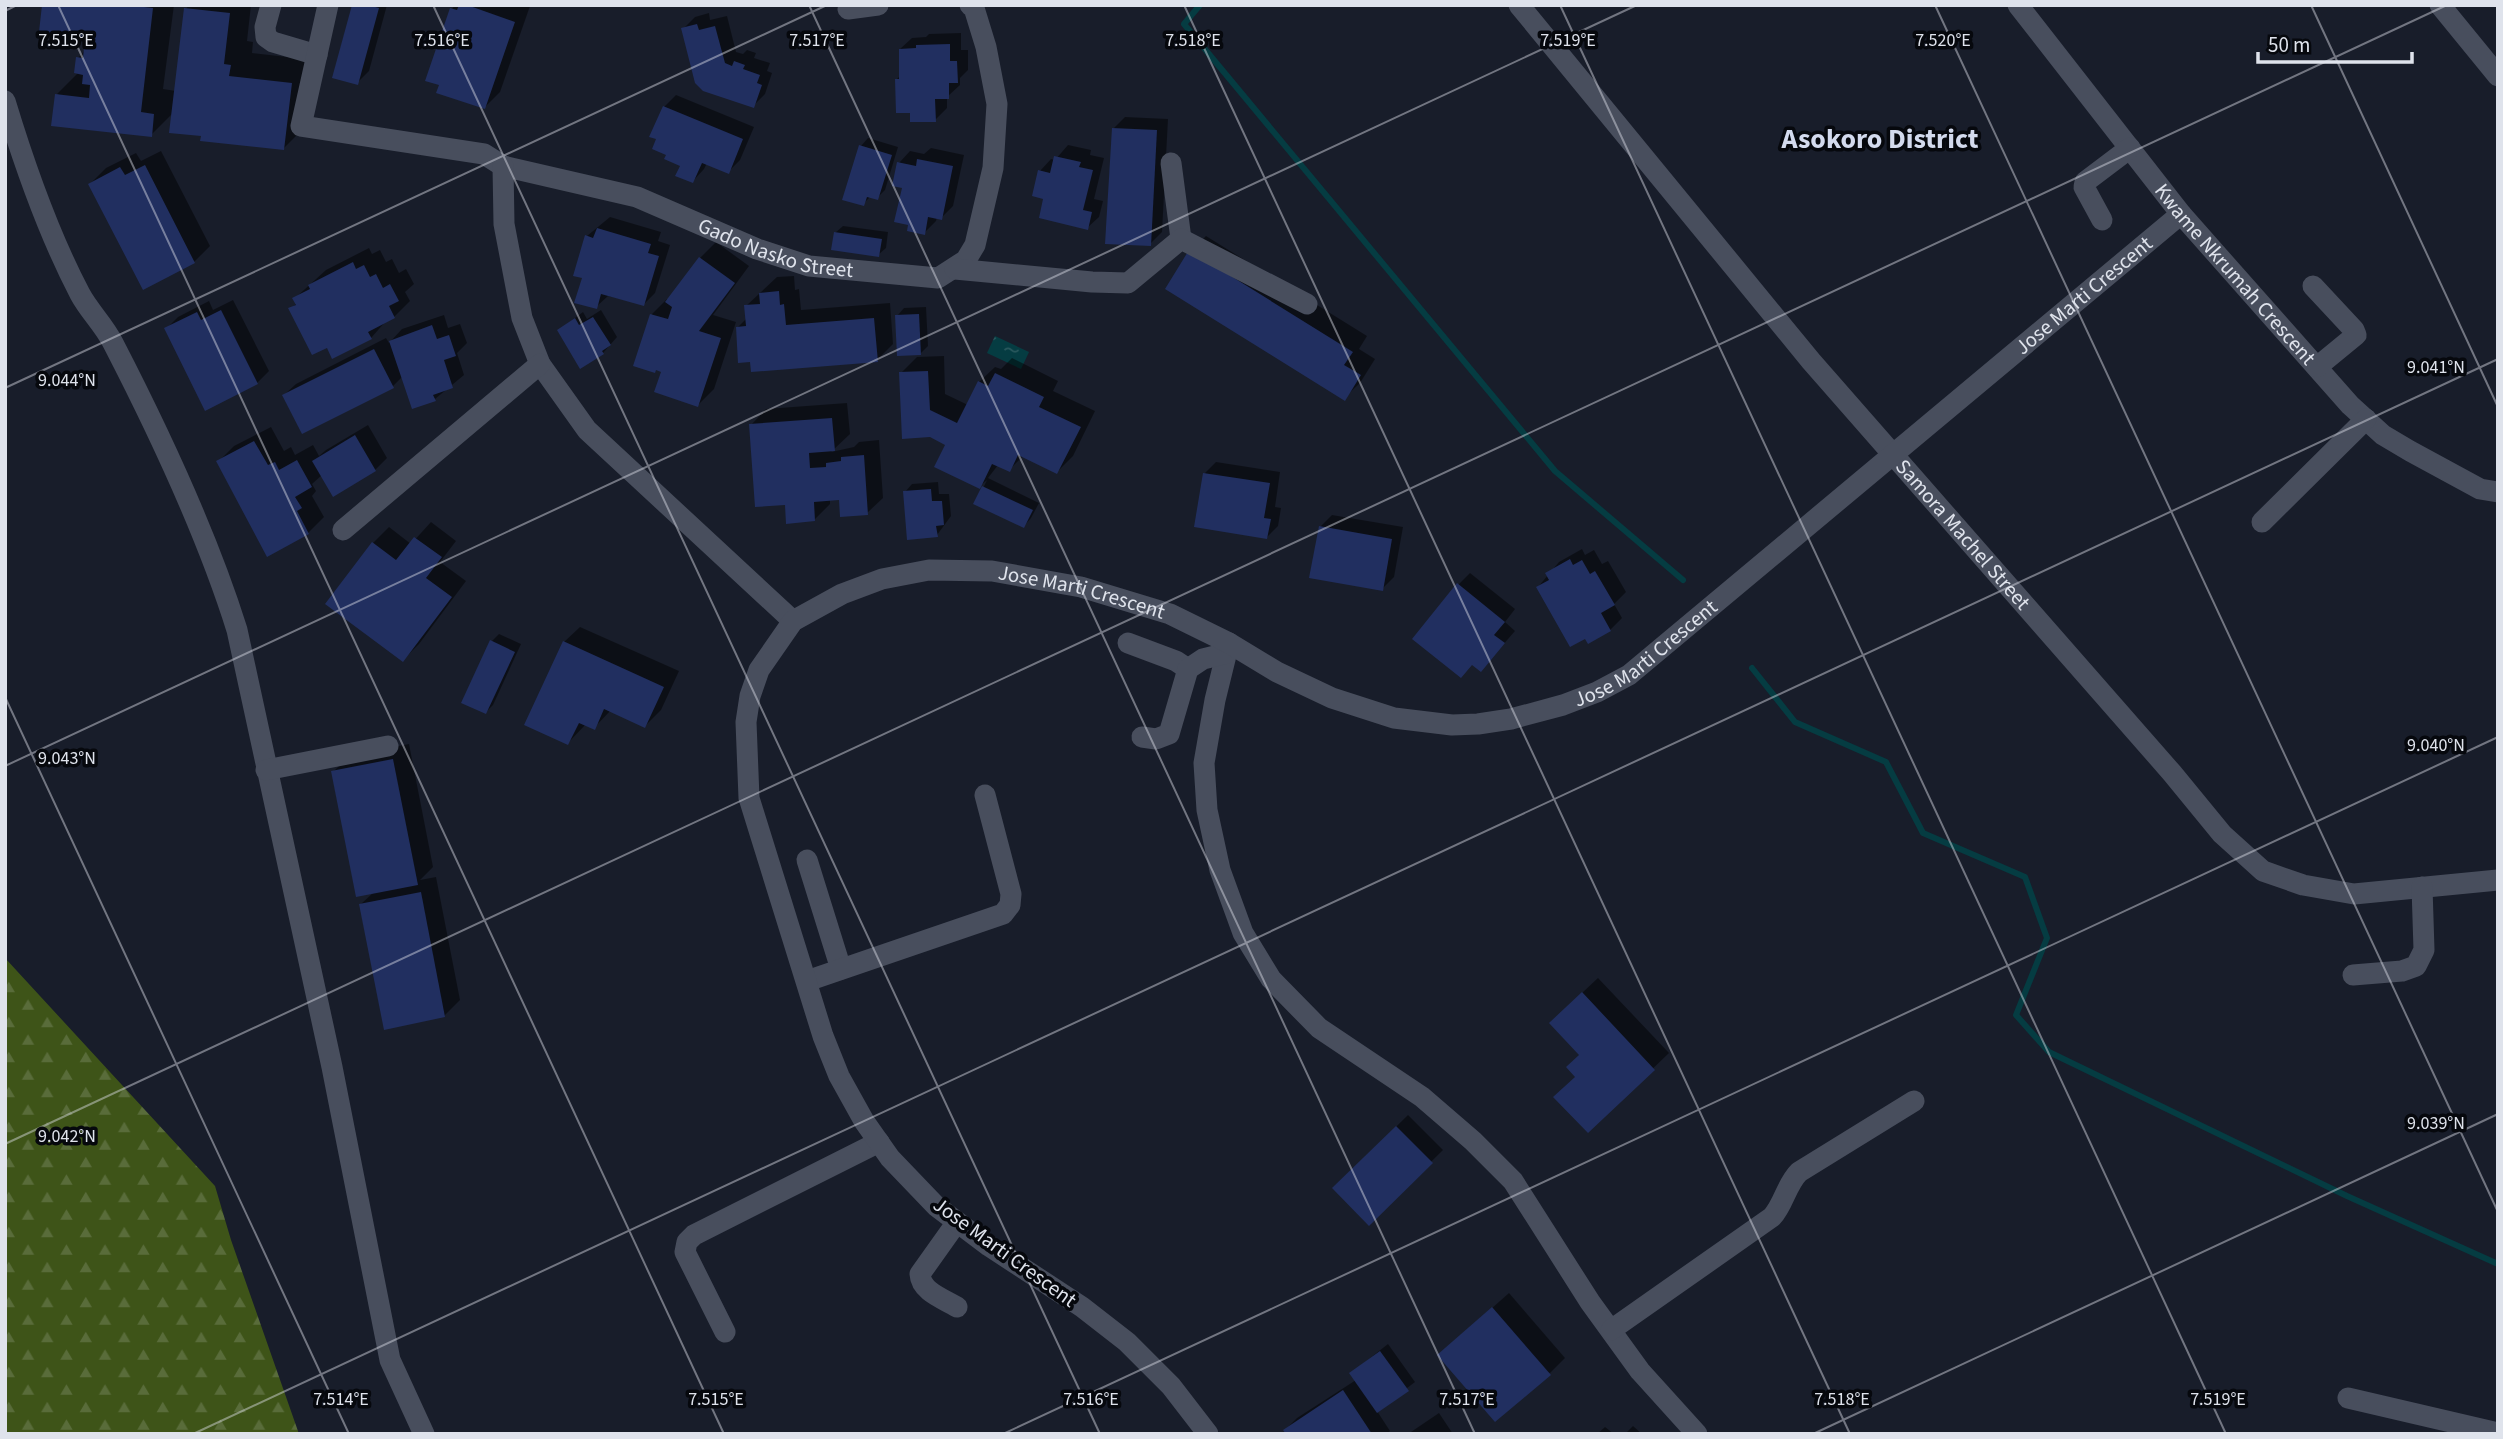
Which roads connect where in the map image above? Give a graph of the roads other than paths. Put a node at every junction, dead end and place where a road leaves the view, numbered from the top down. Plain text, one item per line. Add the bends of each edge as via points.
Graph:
1 (271, 5) edge
2 (328, 5) edge
3 (878, 5) edge
4 (970, 5) edge
5 (1519, 5) edge
6 (2018, 5) edge
7 (2440, 5) edge
8 (848, 9) dead end
9 (317, 55) junction
10 (2498, 76) edge
11 (5, 101) edge
12 (2130, 148) junction
13 (1171, 163) dead end
14 (503, 166) junction
15 (2181, 214) junction
16 (2102, 220) dead end
17 (1181, 239) junction
18 (955, 269) junction
19 (2313, 286) dead end
20 (1307, 304) dead end
21 (540, 364) junction
22 (2317, 368) junction
23 (2366, 419) junction
24 (1893, 456) junction
25 (2498, 492) edge
26 (2262, 522) dead end
27 (343, 530) dead end
28 (793, 621) junction
29 (1128, 643) dead end
30 (1228, 648) junction
31 (1188, 669) junction
32 (1142, 737) dead end
33 (388, 746) dead end
34 (266, 771) junction
35 (985, 794) dead end
36 (807, 860) dead end
37 (2498, 880) edge
38 (2422, 887) junction
39 (841, 969) junction
40 (2353, 975) dead end
41 (807, 981) junction
42 (1914, 1101) dead end
43 (879, 1142) junction
44 (957, 1222) junction
45 (957, 1307) dead end
46 (1611, 1330) junction
47 (725, 1332) dead end
48 (2348, 1398) dead end
49 (2498, 1433) edge
50 (424, 1434) edge
51 (1208, 1434) edge
52 (1697, 1434) edge

1 - 9 street via 266,37
2 - 9 street
3 - 8 street
4 - 18 street via 986,47 997,104 993,168 975,245
5 - 24 street, Samora Machel Street
6 - 12 street, Kwame Nkrumah Crescent
7 - 10 street
9 - 14 street, Gado Nasko Street via 301,127 484,154
11 - 34 street via 27,174 81,296 112,340 209,551 237,630
12 - 15 street, Kwame Nkrumah Crescent
12 - 16 street via 2084,184
13 - 17 street
14 - 18 street, Gado Nasko Street via 637,197 757,249 809,266 938,278
14 - 21 street via 504,224 522,318
15 - 22 street, Kwame Nkrumah Crescent
15 - 24 street, Jose Marti Crescent
17 - 18 street, Gado Nasko Street via 1128,283
17 - 20 street
19 - 22 street via 2356,335
21 - 27 street
21 - 28 street via 587,430
22 - 23 street, Kwame Nkrumah Crescent
23 - 25 street, Kwame Nkrumah Crescent via 2383,435 2459,479
23 - 26 street
24 - 30 street, Jose Marti Crescent via 1629,675 1550,709 1478,724 1394,718 1332,698
24 - 38 street, Samora Machel Street via 2222,834 2263,871 2303,885 2354,894
28 - 30 street, Jose Marti Crescent via 842,594 882,579 929,570 992,571 1081,587 1170,614
28 - 41 street, Jose Marti Crescent via 759,670 746,722 749,798
29 - 31 street
30 - 31 street
30 - 46 street via 1204,763 1220,870 1243,933 1271,979 1319,1028 1422,1097 1513,1181
31 - 32 street via 1169,734 1156,739
33 - 34 street
34 - 50 street via 332,1067 390,1360
35 - 39 street via 1011,894 1003,914
36 - 39 street
37 - 38 street, Samora Machel Street
38 - 40 street via 2424,950 2416,966
39 - 41 street
41 - 43 street, Jose Marti Crescent via 839,1076
42 - 46 street via 1799,1172 1772,1217
43 - 44 street, Jose Marti Crescent via 936,1206
43 - 47 street via 687,1242 685,1252
44 - 45 street via 920,1274 927,1289
44 - 51 street, Jose Marti Crescent via 1127,1342 1171,1386
46 - 52 street via 1640,1371
48 - 49 street

